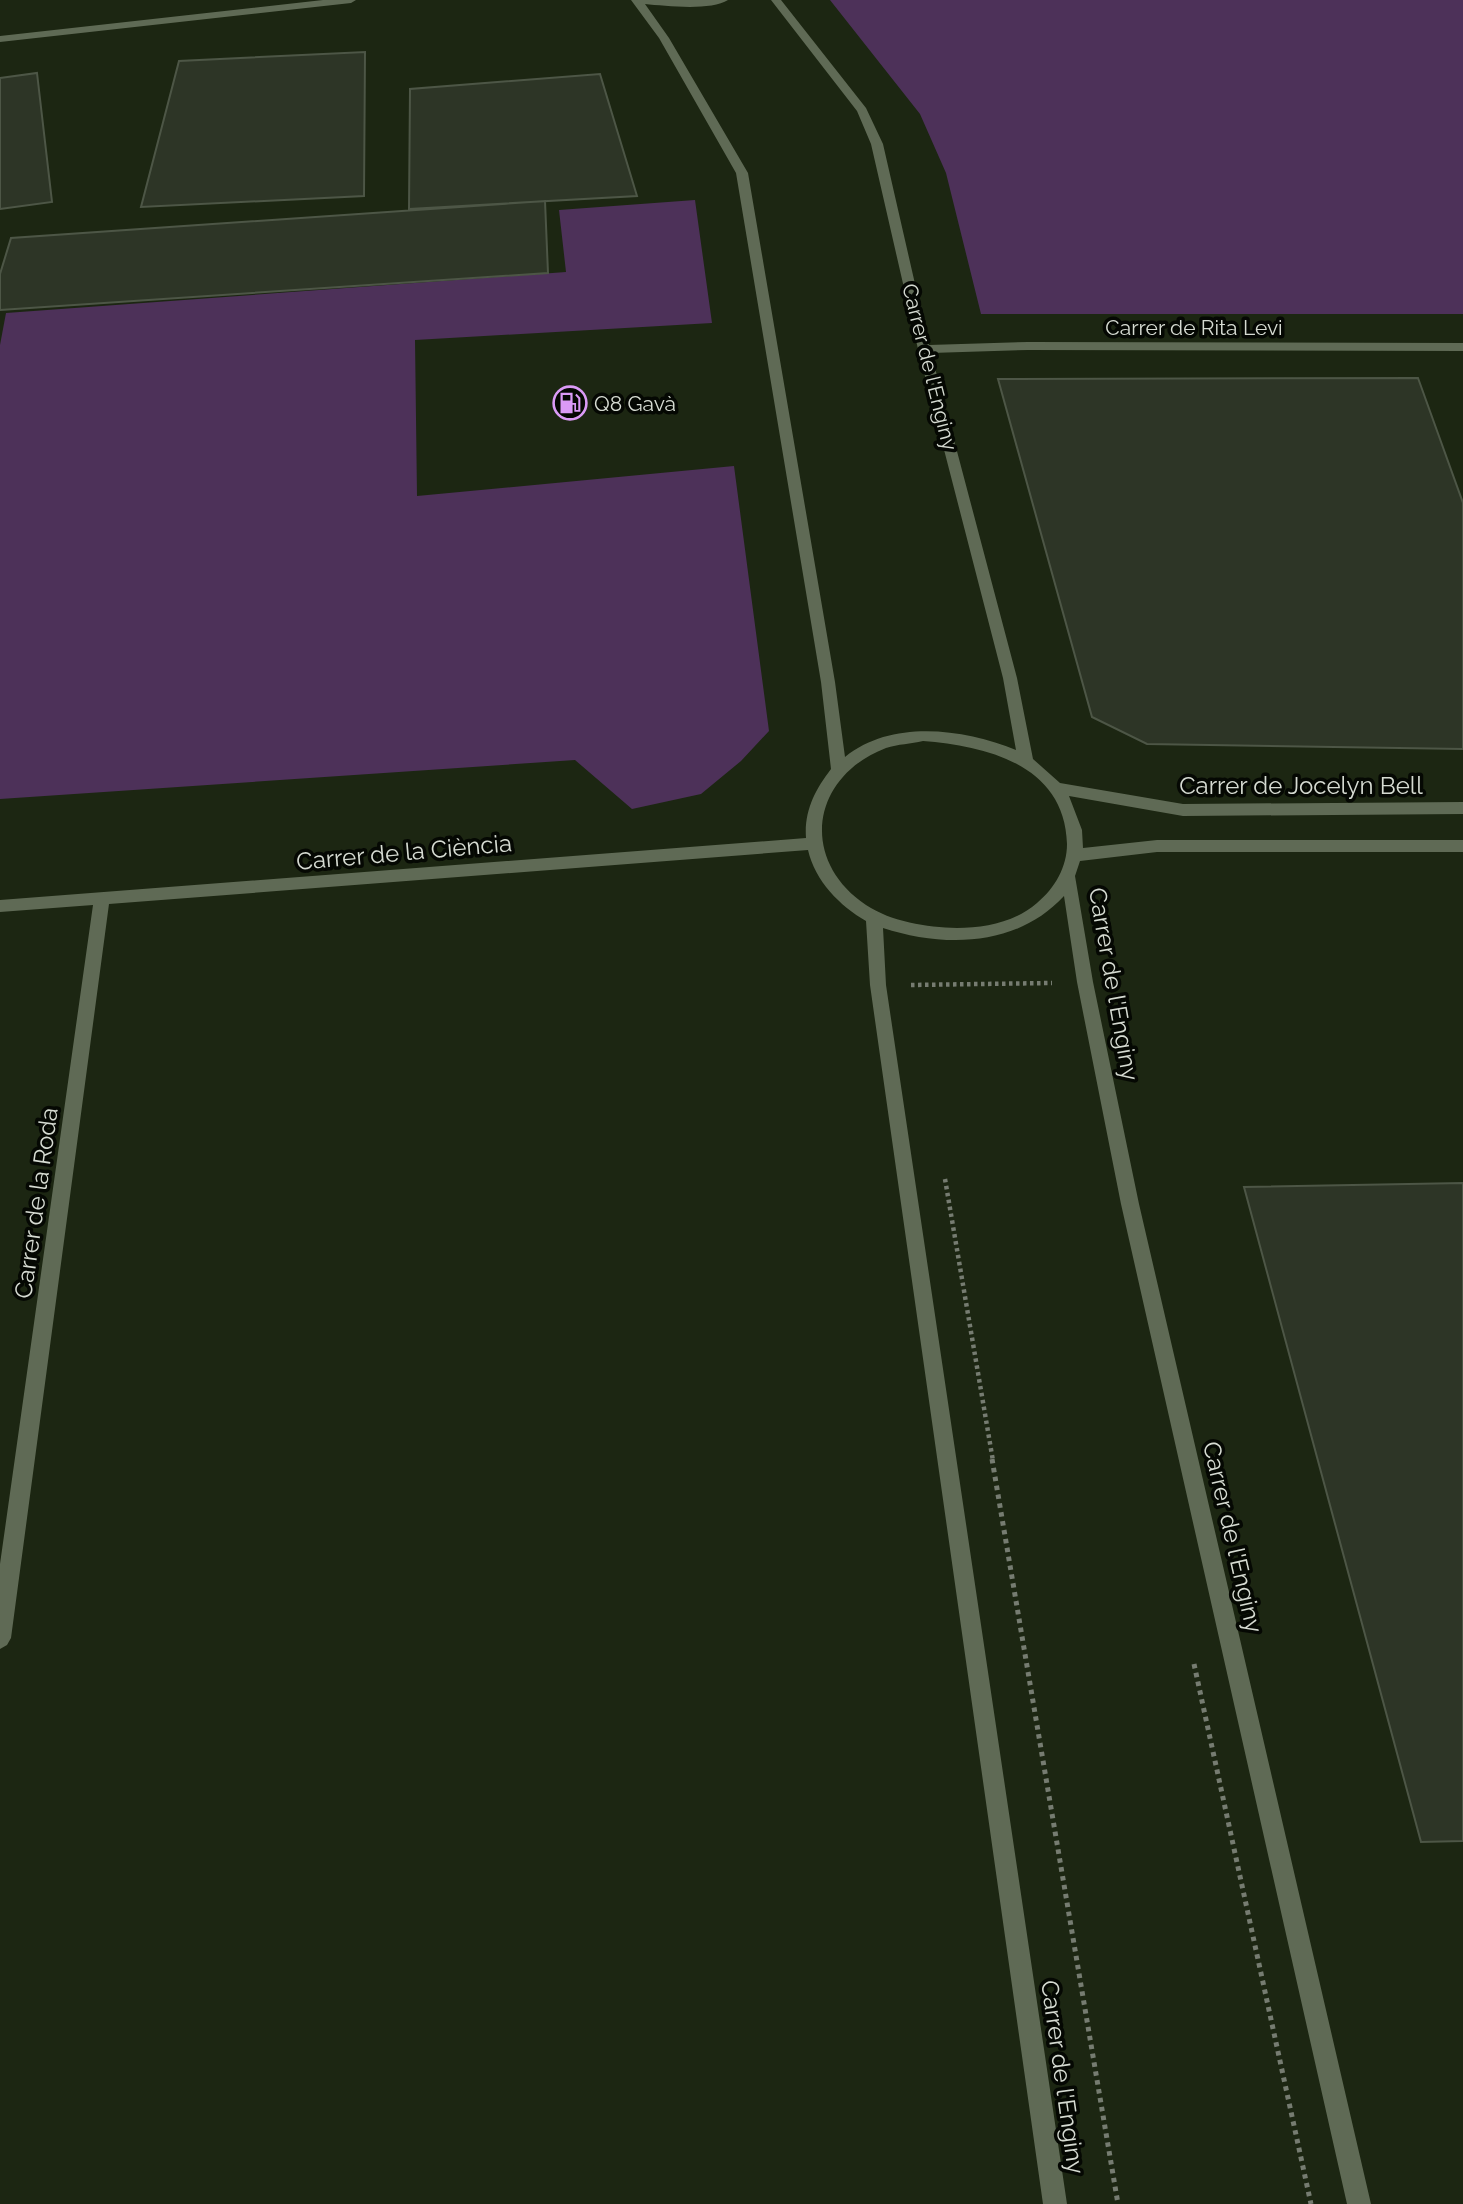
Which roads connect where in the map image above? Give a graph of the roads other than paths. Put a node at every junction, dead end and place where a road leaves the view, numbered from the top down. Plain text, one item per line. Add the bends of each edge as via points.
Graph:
1 (351, 0) edge
2 (636, 0) edge
3 (723, 0) edge
4 (776, 0) edge
5 (0, 39) edge
6 (1463, 347) edge
7 (925, 349) junction
8 (1026, 762) junction
9 (839, 769) junction
10 (1057, 788) junction
11 (1463, 808) edge
12 (812, 844) junction
13 (1463, 846) edge
14 (1076, 855) junction
15 (1069, 879) junction
16 (102, 899) junction
17 (0, 906) edge
18 (874, 917) junction
19 (0, 1638) edge
20 (1055, 2204) edge
21 (1359, 2204) edge

1 - 5 street
2 - 3 street via 697,4
2 - 9 street via 664,38 742,173
4 - 7 street, Carrer de l'Enginy via 862,110 877,144
6 - 7 street, Carrer de Rita Levi
7 - 8 street, Carrer de l'Enginy via 1010,678
8 - 9 street via 966,739 923,736 881,744
8 - 10 street
9 - 12 street via 817,798
10 - 11 street, Carrer de Jocelyn Bell via 1183,810
10 - 14 street via 1074,820
12 - 16 street, Carrer de la Ciència
12 - 18 street via 823,871 850,901
13 - 14 street via 1157,846
14 - 15 street
15 - 18 street via 1044,907 1020,922 976,934 918,933
15 - 21 street, Carrer de l'Enginy via 1133,1217
16 - 17 street, Carrer de la Ciència
16 - 19 street, Carrer de la Roda
18 - 20 street, Carrer de l'Enginy via 878,985

